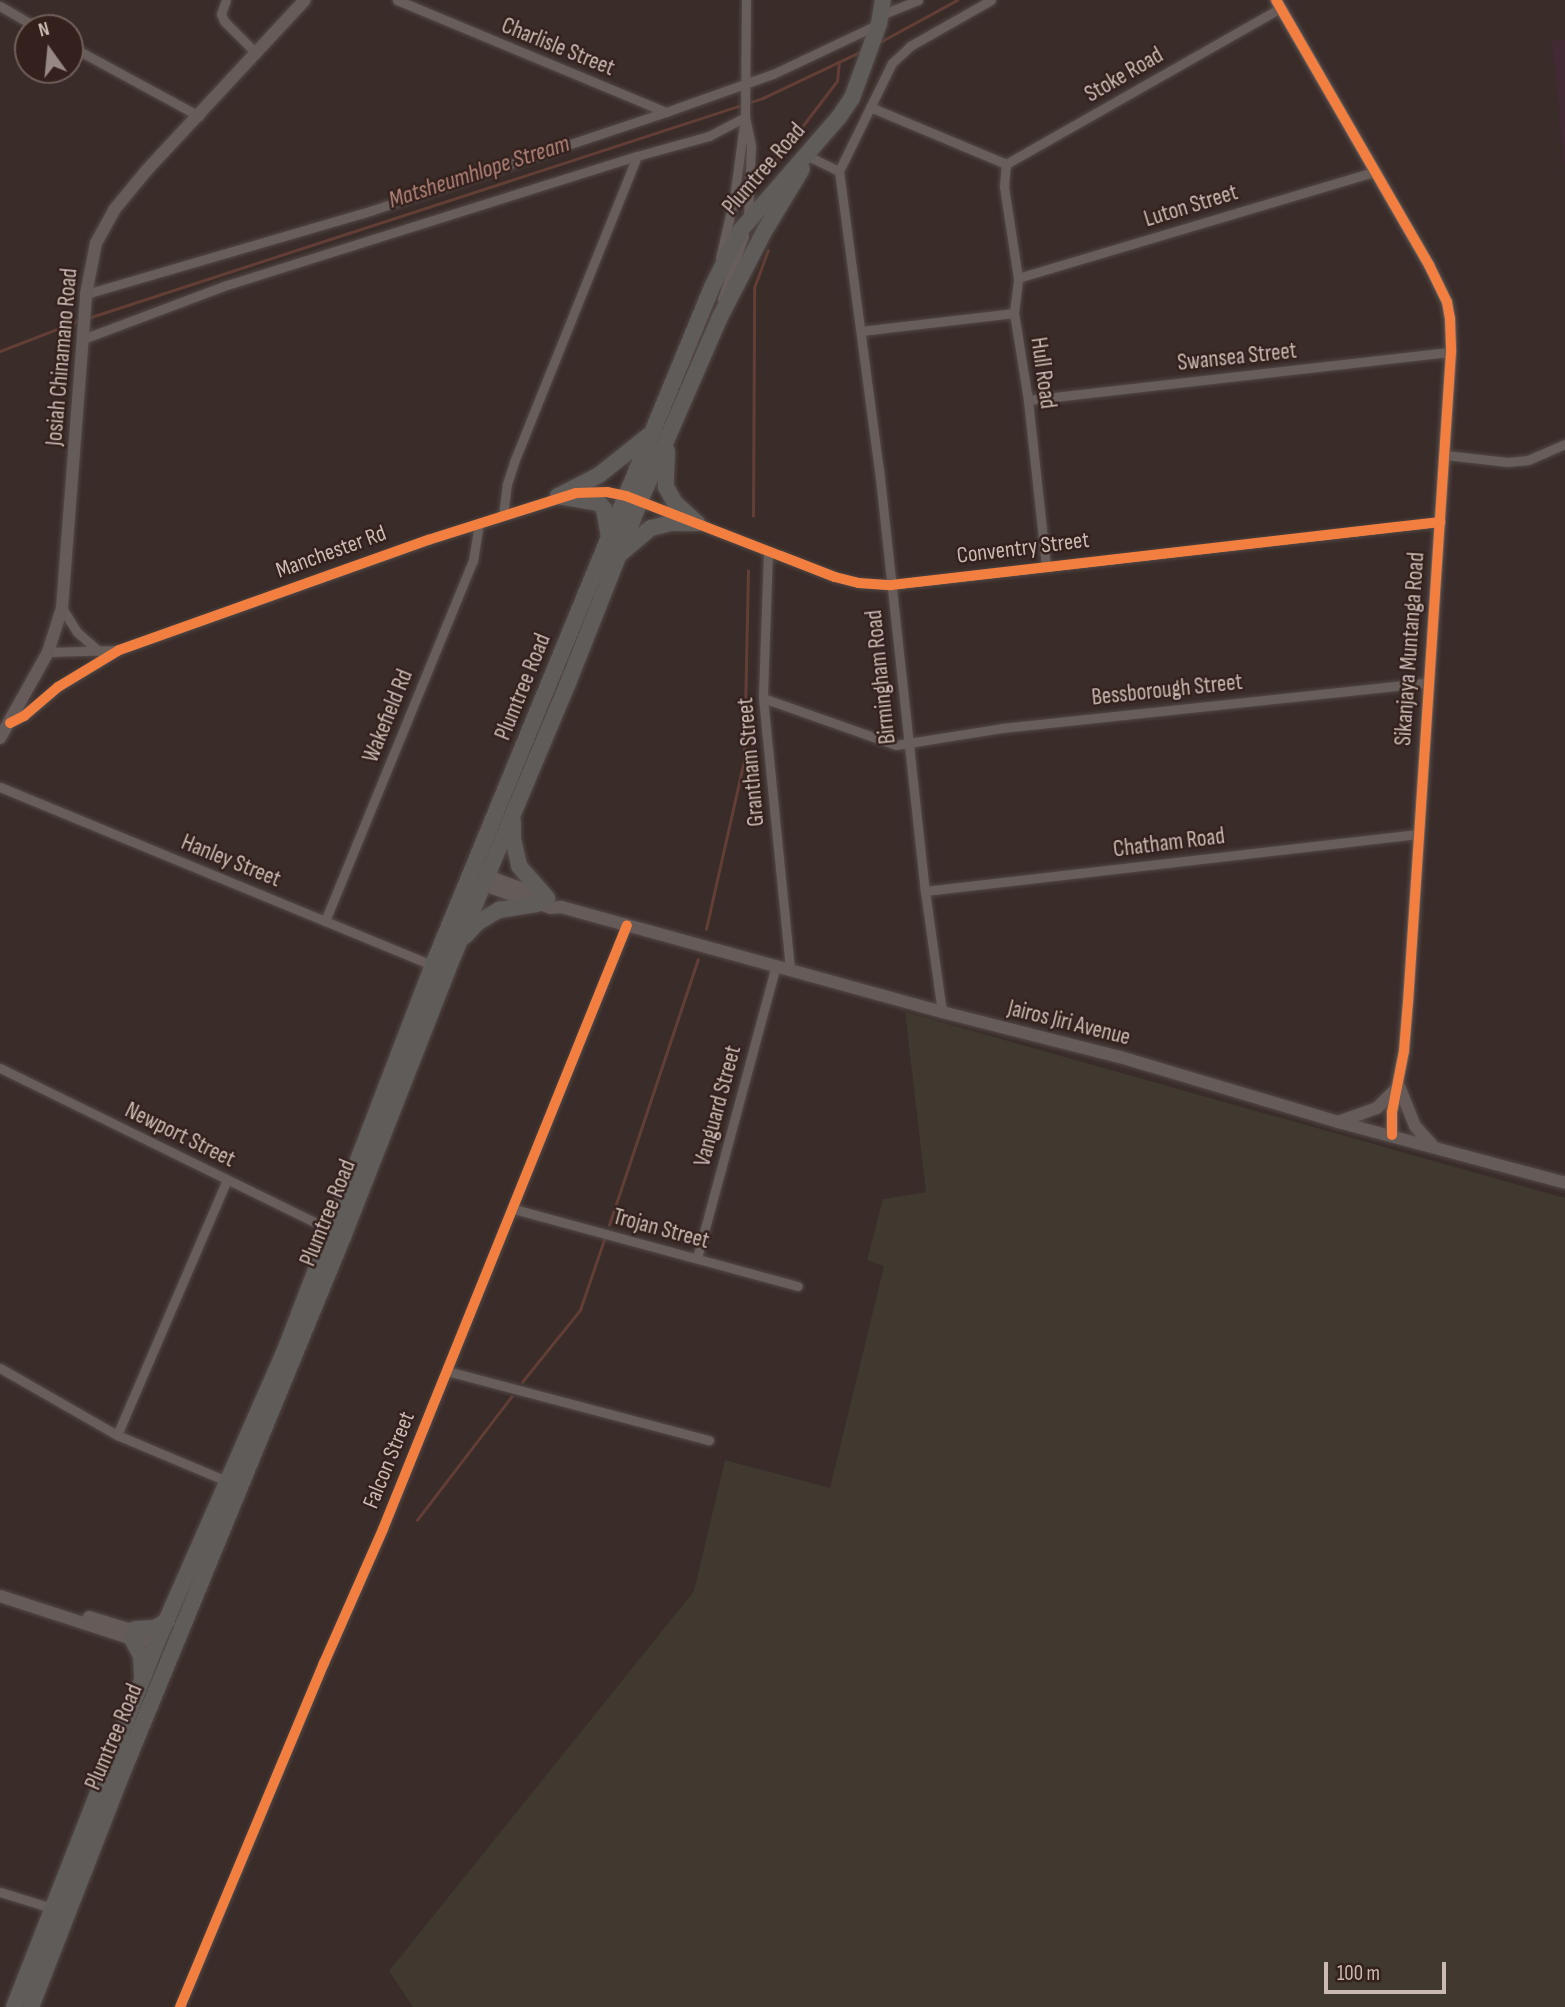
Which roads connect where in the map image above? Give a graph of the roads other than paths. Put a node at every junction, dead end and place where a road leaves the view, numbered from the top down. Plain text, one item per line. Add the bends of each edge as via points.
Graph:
1 (226, 0) edge
2 (305, 0) edge
3 (397, 0) edge
4 (746, 0) edge
5 (918, 0) edge
6 (991, 0) edge
7 (1279, 4) edge
8 (880, 19) edge
9 (256, 53) junction
10 (84, 54) edge
11 (745, 87) junction
12 (870, 107) junction
13 (666, 112) junction
14 (746, 115) junction
15 (199, 116) junction
16 (826, 132) junction
17 (637, 156) junction
18 (810, 158) junction
19 (1006, 164) junction
20 (839, 171) junction
21 (1376, 171) junction
22 (748, 220) junction
23 (1017, 278) junction
24 (712, 287) junction
25 (86, 294) junction
26 (1014, 313) junction
27 (719, 319) junction
28 (861, 331) junction
29 (83, 337) junction
30 (1451, 352) junction
31 (1028, 400) junction
32 (655, 430) junction
33 (667, 442) junction
34 (1565, 444) edge
35 (1445, 455) junction
36 (558, 496) junction
37 (633, 499) junction
38 (503, 516) junction
39 (1440, 522) junction
40 (697, 523) junction
41 (479, 524) junction
42 (609, 537) junction
43 (768, 552) junction
44 (617, 557) junction
45 (1046, 566) junction
46 (891, 585) junction
47 (62, 608) junction
48 (120, 650) junction
49 (99, 651) junction
50 (48, 652) junction
51 (1429, 682) junction
52 (763, 698) junction
53 (10, 723) junction
54 (0, 738) edge
55 (910, 744) junction
56 (0, 787) edge
57 (513, 813) junction
58 (1418, 834) junction
59 (480, 852) junction
60 (485, 879) junction
61 (925, 891) junction
62 (461, 897) junction
63 (548, 903) junction
64 (325, 921) junction
65 (627, 925) junction
66 (459, 943) junction
67 (776, 965) junction
68 (440, 968) junction
69 (790, 968) junction
70 (942, 1012) junction
71 (0, 1068) edge
72 (1399, 1085) junction
73 (1338, 1122) junction
74 (1392, 1135) junction
75 (1435, 1148) junction
76 (227, 1180) junction
77 (1565, 1184) edge
78 (514, 1209) junction
79 (338, 1234) junction
80 (697, 1258) junction
81 (798, 1286) dead end
82 (0, 1368) edge
83 (447, 1371) junction
84 (117, 1435) junction
85 (709, 1440) dead end
86 (233, 1484) junction
87 (0, 1596) edge
88 (167, 1621) junction
89 (186, 1623) junction
90 (133, 1634) junction
91 (157, 1642) junction
92 (166, 1672) junction
93 (142, 1681) junction
94 (0, 1892) edge
95 (59, 1910) junction
96 (14, 2007) edge
97 (31, 2007) edge
98 (180, 2007) edge

1 - 9 street via 223,21
2 - 9 street, Josiah Chinamano Road
3 - 13 street, Charlisle Street
4 - 11 street
5 - 8 street
6 - 12 street via 903,52 886,71
7 - 19 street, Stoke Road
7 - 21 street, Sikanjaya Muntanga Road
8 - 11 street
8 - 16 highway via 852,98
9 - 15 street, Josiah Chinamano Road
10 - 15 street
11 - 13 street
11 - 14 street
12 - 19 street
12 - 20 street
13 - 25 street via 373,210
14 - 17 street via 709,136
14 - 22 street via 751,146
14 - 24 street via 729,222
15 - 25 street, Josiah Chinamano Road via 146,171 104,225 92,257
16 - 18 highway, Plumtree Road
16 - 22 highway, Plumtree Road
17 - 29 street via 227,285
17 - 38 street via 514,461
18 - 20 street
18 - 27 highway, Plumtree Road via 765,230
19 - 23 street, Hull Road via 1004,186
20 - 28 street, Birmingham Road
21 - 23 street, Luton Street
21 - 30 street, Sikanjaya Muntanga Road via 1447,302
22 - 24 highway, Plumtree Road
22 - 27 street
23 - 26 street, Hull Road
24 - 32 highway, Plumtree Road
25 - 29 street, Josiah Chinamano Road
26 - 28 street
26 - 31 street, Hull Road
27 - 33 highway, Plumtree Road
28 - 46 street, Birmingham Road
29 - 47 street, Josiah Chinamano Road
30 - 31 street, Swansea Street
30 - 35 street, Sikanjaya Muntanga Road
31 - 45 street, Hull Road
32 - 36 highway via 617,462
32 - 37 highway, Plumtree Road
33 - 37 highway, Plumtree Road
33 - 40 highway via 666,487 675,503
34 - 35 street via 1528,460 1508,462
35 - 39 street, Sikanjaya Muntanga Road
36 - 37 street, Manchester Rd via 593,491
36 - 38 street, Manchester Rd
36 - 42 highway via 599,503
37 - 40 street, Conventry Street
37 - 42 highway, Plumtree Road
37 - 44 highway, Plumtree Road
38 - 41 street, Manchester Rd
39 - 45 street, Conventry Street
39 - 51 street, Sikanjaya Muntanga Road
40 - 43 street, Conventry Street
40 - 44 highway via 651,528
41 - 48 street, Manchester Rd
41 - 64 street, Wakefield Rd via 473,561
42 - 59 highway, Plumtree Road
43 - 46 street, Conventry Street via 859,583
43 - 52 street, Grantham Street
44 - 57 highway, Plumtree Road
45 - 46 street, Conventry Street
46 - 55 street, Birmingham Road
47 - 49 street via 77,632
47 - 50 street, Josiah Chinamano Road
48 - 49 street
48 - 53 street
49 - 50 street
50 - 53 street, Josiah Chinamano Road
51 - 55 street, Bessborough Street via 1002,728
51 - 58 street, Sikanjaya Muntanga Road
52 - 55 street, Bessborough Street via 882,741
52 - 69 street, Grantham Street
53 - 54 street, Josiah Chinamano Road
55 - 61 street, Birmingham Road
56 - 64 street, Hanley Street
57 - 60 highway, Plumtree Road
57 - 63 highway via 519,866
58 - 61 street, Chatham Road
58 - 72 street, Sikanjaya Muntanga Road
59 - 60 highway
59 - 62 highway, Plumtree Road
60 - 62 highway
60 - 63 street, Jairos Jiri Avenue via 492,888
60 - 66 highway, Plumtree Road
61 - 70 street, Birmingham Road
62 - 68 highway, Plumtree Road
63 - 65 street, Jairos Jiri Avenue
63 - 66 highway via 499,910 477,923
64 - 68 street, Hanley Street
65 - 67 street, Jairos Jiri Avenue
65 - 78 street, Falcon Street
66 - 68 highway, Plumtree Road
67 - 69 street, Jairos Jiri Avenue
67 - 80 street, Vanguard Street
68 - 79 highway, Plumtree Road
69 - 70 street, Jairos Jiri Avenue
70 - 73 street, Jairos Jiri Avenue via 1120,1057
71 - 76 street, Newport Street
72 - 73 street via 1377,1108
72 - 74 street, Sikanjaya Muntanga Road
72 - 75 street via 1415,1126
73 - 74 street, Jairos Jiri Avenue
74 - 75 street, Jairos Jiri Avenue
75 - 77 street, Jairos Jiri Avenue
76 - 79 street, Newport Street
76 - 84 street
78 - 80 street, Trojan Street
78 - 83 street, Falcon Street
79 - 86 highway, Plumtree Road
80 - 81 street, Trojan Street
82 - 84 street
83 - 85 street
83 - 98 street, Falcon Street
84 - 86 street
86 - 88 highway, Plumtree Road
86 - 89 highway, Plumtree Road
87 - 90 street via 78,1614
88 - 90 highway
88 - 91 highway, Plumtree Road
89 - 91 highway
89 - 92 highway, Plumtree Road
90 - 91 street
90 - 93 highway via 141,1656
91 - 92 highway
91 - 93 highway, Plumtree Road
92 - 95 highway, Plumtree Road
93 - 95 highway, Plumtree Road
94 - 95 street
95 - 96 highway, Plumtree Road
95 - 97 highway, Plumtree Road

